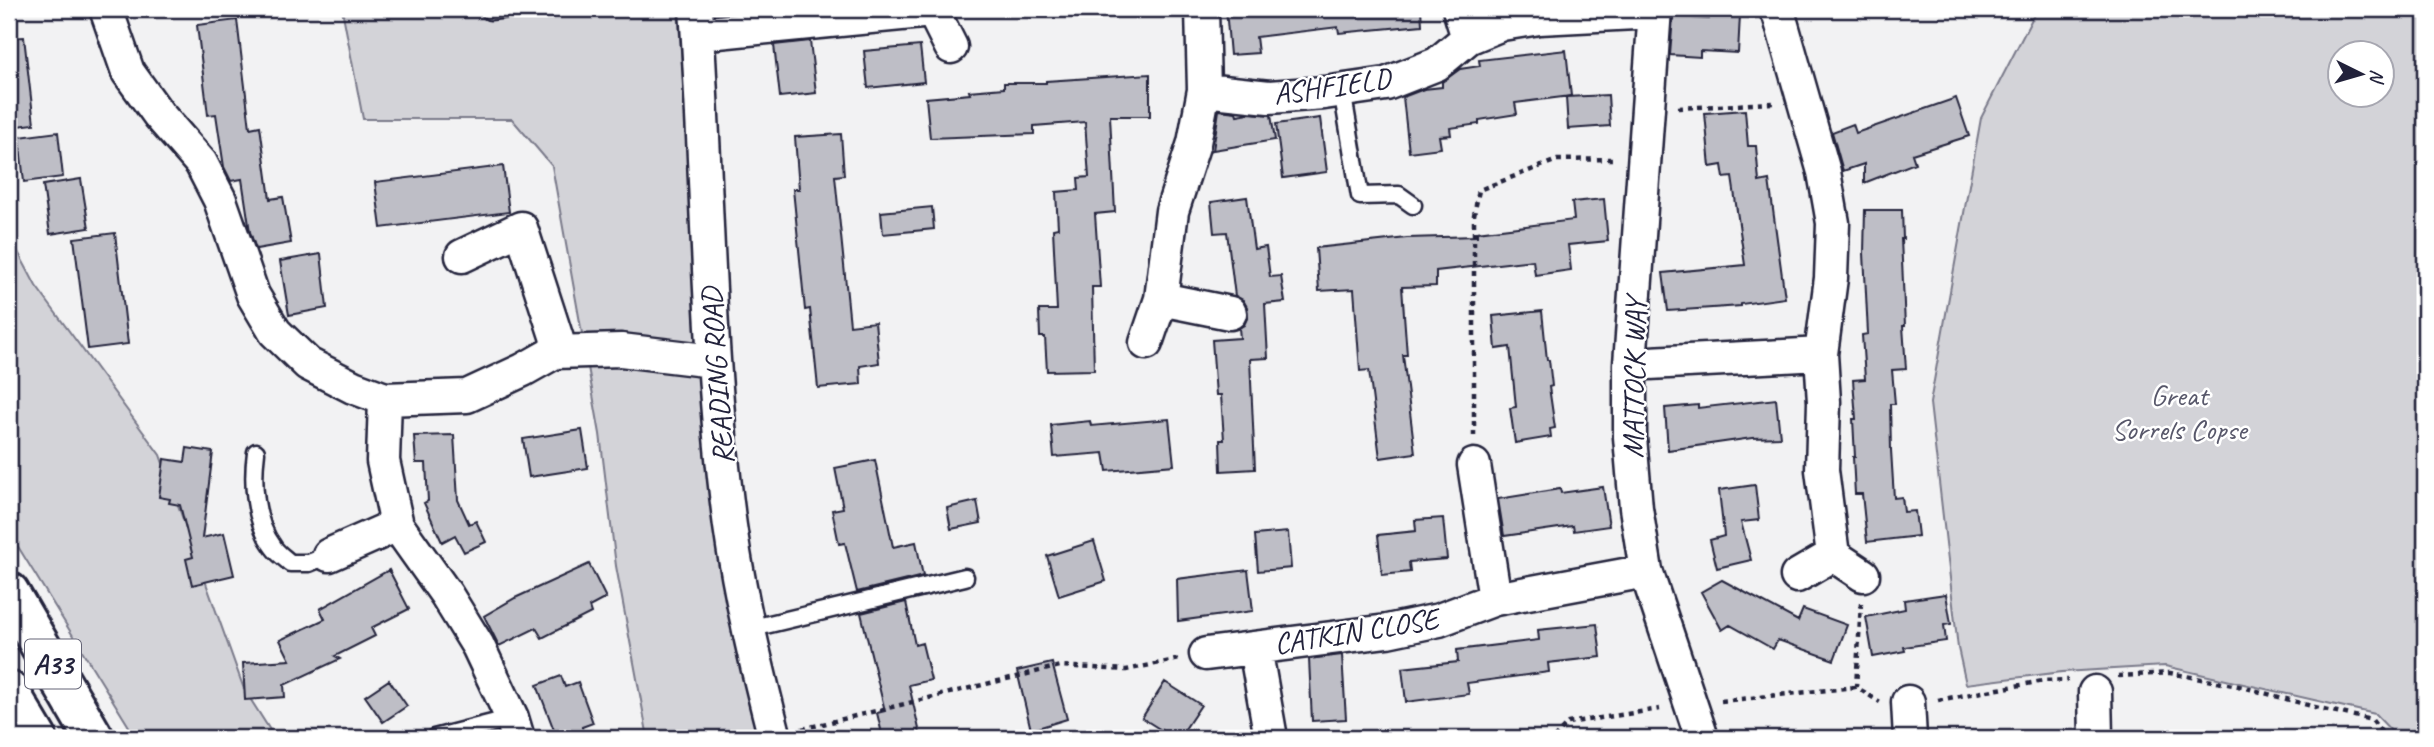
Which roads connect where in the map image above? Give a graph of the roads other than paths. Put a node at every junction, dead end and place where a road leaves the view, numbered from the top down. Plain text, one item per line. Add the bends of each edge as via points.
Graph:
1 (106, 9) edge
2 (509, 9) edge
3 (1202, 9) edge
4 (1778, 9) edge
5 (932, 10) edge
6 (1655, 10) edge
7 (490, 11) dead end
8 (697, 21) edge
9 (1464, 23) edge
10 (951, 47) dead end
11 (1204, 90) junction
12 (1342, 90) junction
13 (1413, 205) dead end
14 (462, 256) dead end
15 (1161, 299) junction
16 (1230, 313) dead end
17 (1146, 343) dead end
18 (555, 352) junction
19 (1821, 354) junction
20 (713, 361) junction
21 (1630, 364) junction
22 (385, 399) junction
23 (256, 452) dead end
24 (1474, 465) road end
25 (397, 526) junction
26 (329, 555) joint
27 (1833, 555) junction
28 (1646, 571) junction
29 (1863, 575) dead end
30 (1797, 576) dead end
31 (965, 577) dead end
32 (9, 592) edge
33 (1495, 598) junction
34 (749, 628) junction
35 (1255, 648) junction
36 (1206, 654) road end
37 (9, 691) edge
38 (2095, 692) dead end
39 (1908, 702) dead end
40 (515, 728) edge
41 (774, 737) edge
42 (37, 738) edge
43 (94, 738) edge
44 (434, 738) edge
45 (1271, 738) edge
46 (1702, 738) edge
47 (1910, 738) edge
48 (2096, 738) edge

1 - 22 street via 128,72 201,163 253,295 275,332 308,364
2 - 7 lane
3 - 11 street
4 - 19 street via 1824,172 1833,223
5 - 8 street
5 - 10 street
6 - 9 street, ASHFIELD via 1502,24
6 - 21 street, MATTOCK WAY
8 - 20 street, READING ROAD
9 - 12 street, ASHFIELD via 1437,64 1385,83
11 - 12 street, ASHFIELD via 1269,97
11 - 15 street via 1194,143 1172,212
12 - 13 lane via 1360,197 1399,195
14 - 18 street via 521,228 557,339
15 - 16 street
15 - 17 street
18 - 20 street via 621,350
18 - 22 street via 467,396
19 - 21 street
19 - 27 street via 1822,470
20 - 34 street, READING ROAD via 730,526
21 - 28 street, MATTOCK WAY via 1630,437
22 - 25 street via 383,461
23 - 26 lane via 256,497 274,549 290,563 309,563
24 - 33 street
25 - 26 street
25 - 40 street via 478,646
27 - 29 street
27 - 30 street
28 - 33 street, CATKIN CLOSE
28 - 46 street, MATTOCK WAY
31 - 34 lane
32 - 43 highway, A33
33 - 35 street, CATKIN CLOSE via 1439,620
34 - 41 street, READING ROAD
35 - 36 street, CATKIN CLOSE
35 - 45 street, CATKIN CLOSE
37 - 42 highway, A33
38 - 48 street
39 - 47 street
40 - 44 lane

